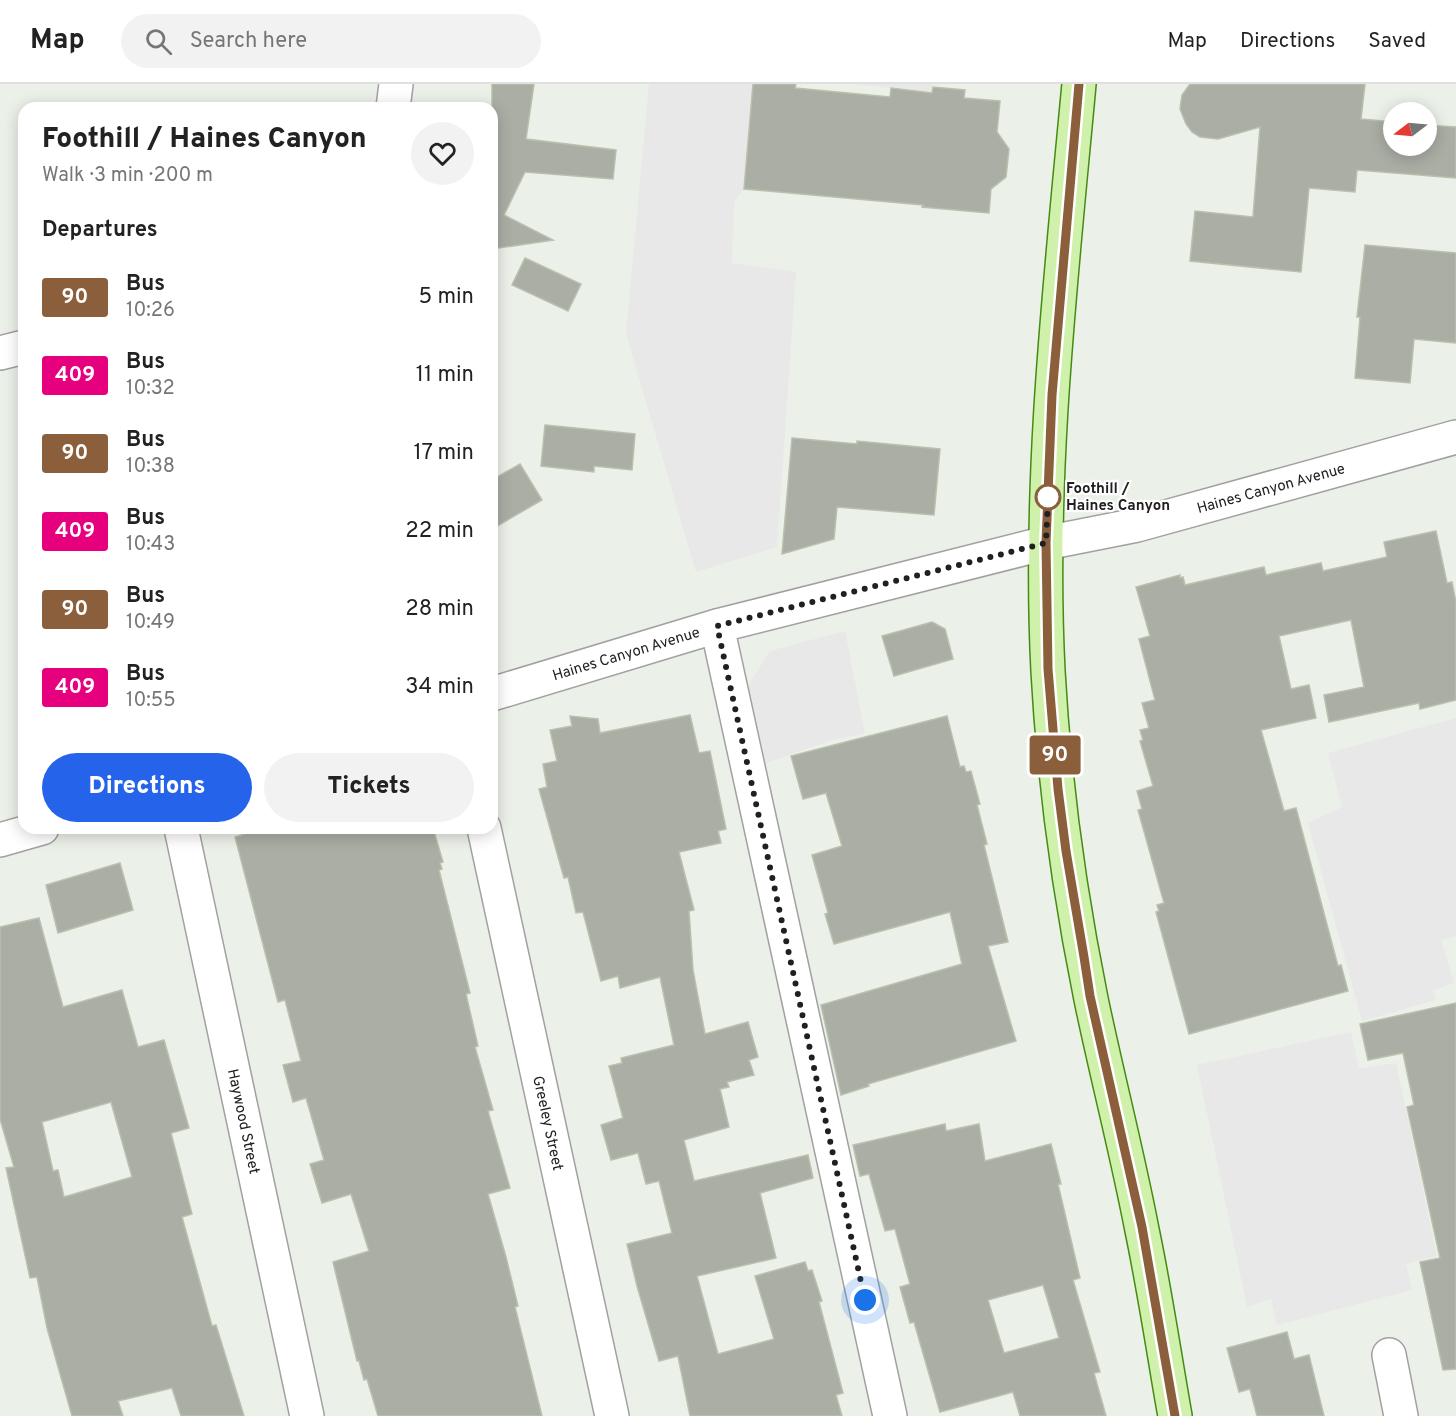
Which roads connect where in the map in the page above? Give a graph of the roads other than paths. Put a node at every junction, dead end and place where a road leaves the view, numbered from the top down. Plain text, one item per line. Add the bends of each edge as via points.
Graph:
1 (396, 84) edge
2 (1079, 84) edge
3 (394, 102) edge
4 (18, 348) edge
5 (0, 353) edge
6 (1456, 437) edge
7 (1046, 543) junction
8 (717, 626) junction
9 (498, 692) edge
10 (21, 834) edge
11 (182, 834) edge
12 (485, 834) edge
13 (0, 840) edge
14 (1389, 1355) dead end
15 (307, 1416) edge
16 (612, 1416) edge
17 (890, 1416) edge
18 (1175, 1416) edge
19 (1401, 1416) edge

1 - 3 street
2 - 7 main road via 1052,395
4 - 5 street
6 - 7 street, Haines Canyon Avenue via 1137,525
7 - 8 street, Haines Canyon Avenue
7 - 18 main road via 1048,669 1066,851 1090,996 1142,1227
8 - 9 street, Haines Canyon Avenue
8 - 17 street
10 - 13 street
11 - 15 street, Haywood Street
12 - 16 street, Greeley Street
14 - 19 street

